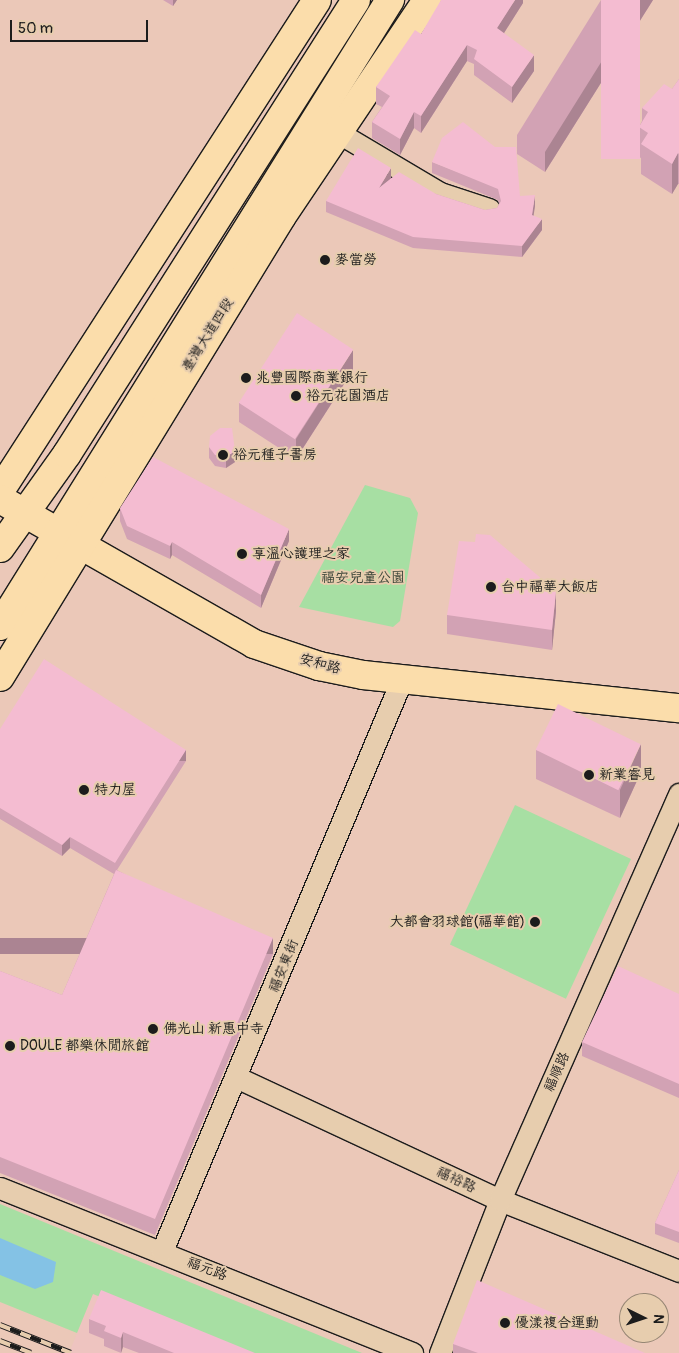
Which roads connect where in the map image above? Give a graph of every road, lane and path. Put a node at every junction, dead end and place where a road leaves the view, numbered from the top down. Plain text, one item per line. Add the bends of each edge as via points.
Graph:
1 (318, 0) edge
2 (356, 0) edge
3 (390, 0) edge
4 (427, 0) edge
5 (339, 133) junction
6 (489, 209) edge
7 (0, 492) edge
8 (11, 506) edge
9 (68, 541) junction
10 (0, 548) edge
11 (0, 626) edge
12 (0, 676) edge
13 (402, 679) junction
14 (679, 708) edge
15 (679, 794) edge
16 (238, 1078) junction
17 (0, 1188) edge
18 (500, 1200) junction
19 (162, 1251) junction
20 (679, 1271) edge
21 (412, 1353) edge
22 (440, 1353) edge

1 - 7 main road
2 - 8 main road via 67,454
3 - 9 main road, 臺灣大道四段
4 - 5 main road, 臺灣大道四段
5 - 6 street via 440,193
5 - 9 main road, 臺灣大道四段
8 - 9 main road, 安和路
8 - 10 main road
9 - 11 main road, 臺灣大道四段
9 - 12 main road, 臺灣大道四段
9 - 13 main road, 安和路 via 254,644 319,666
13 - 14 main road, 安和路
13 - 16 street, 福安東街
15 - 18 street, 福順路
16 - 18 street, 福裕路
16 - 19 street, 福安東街
17 - 19 street, 福元路
18 - 20 street, 福裕路
18 - 22 street, 福順路
19 - 21 street, 福元路

